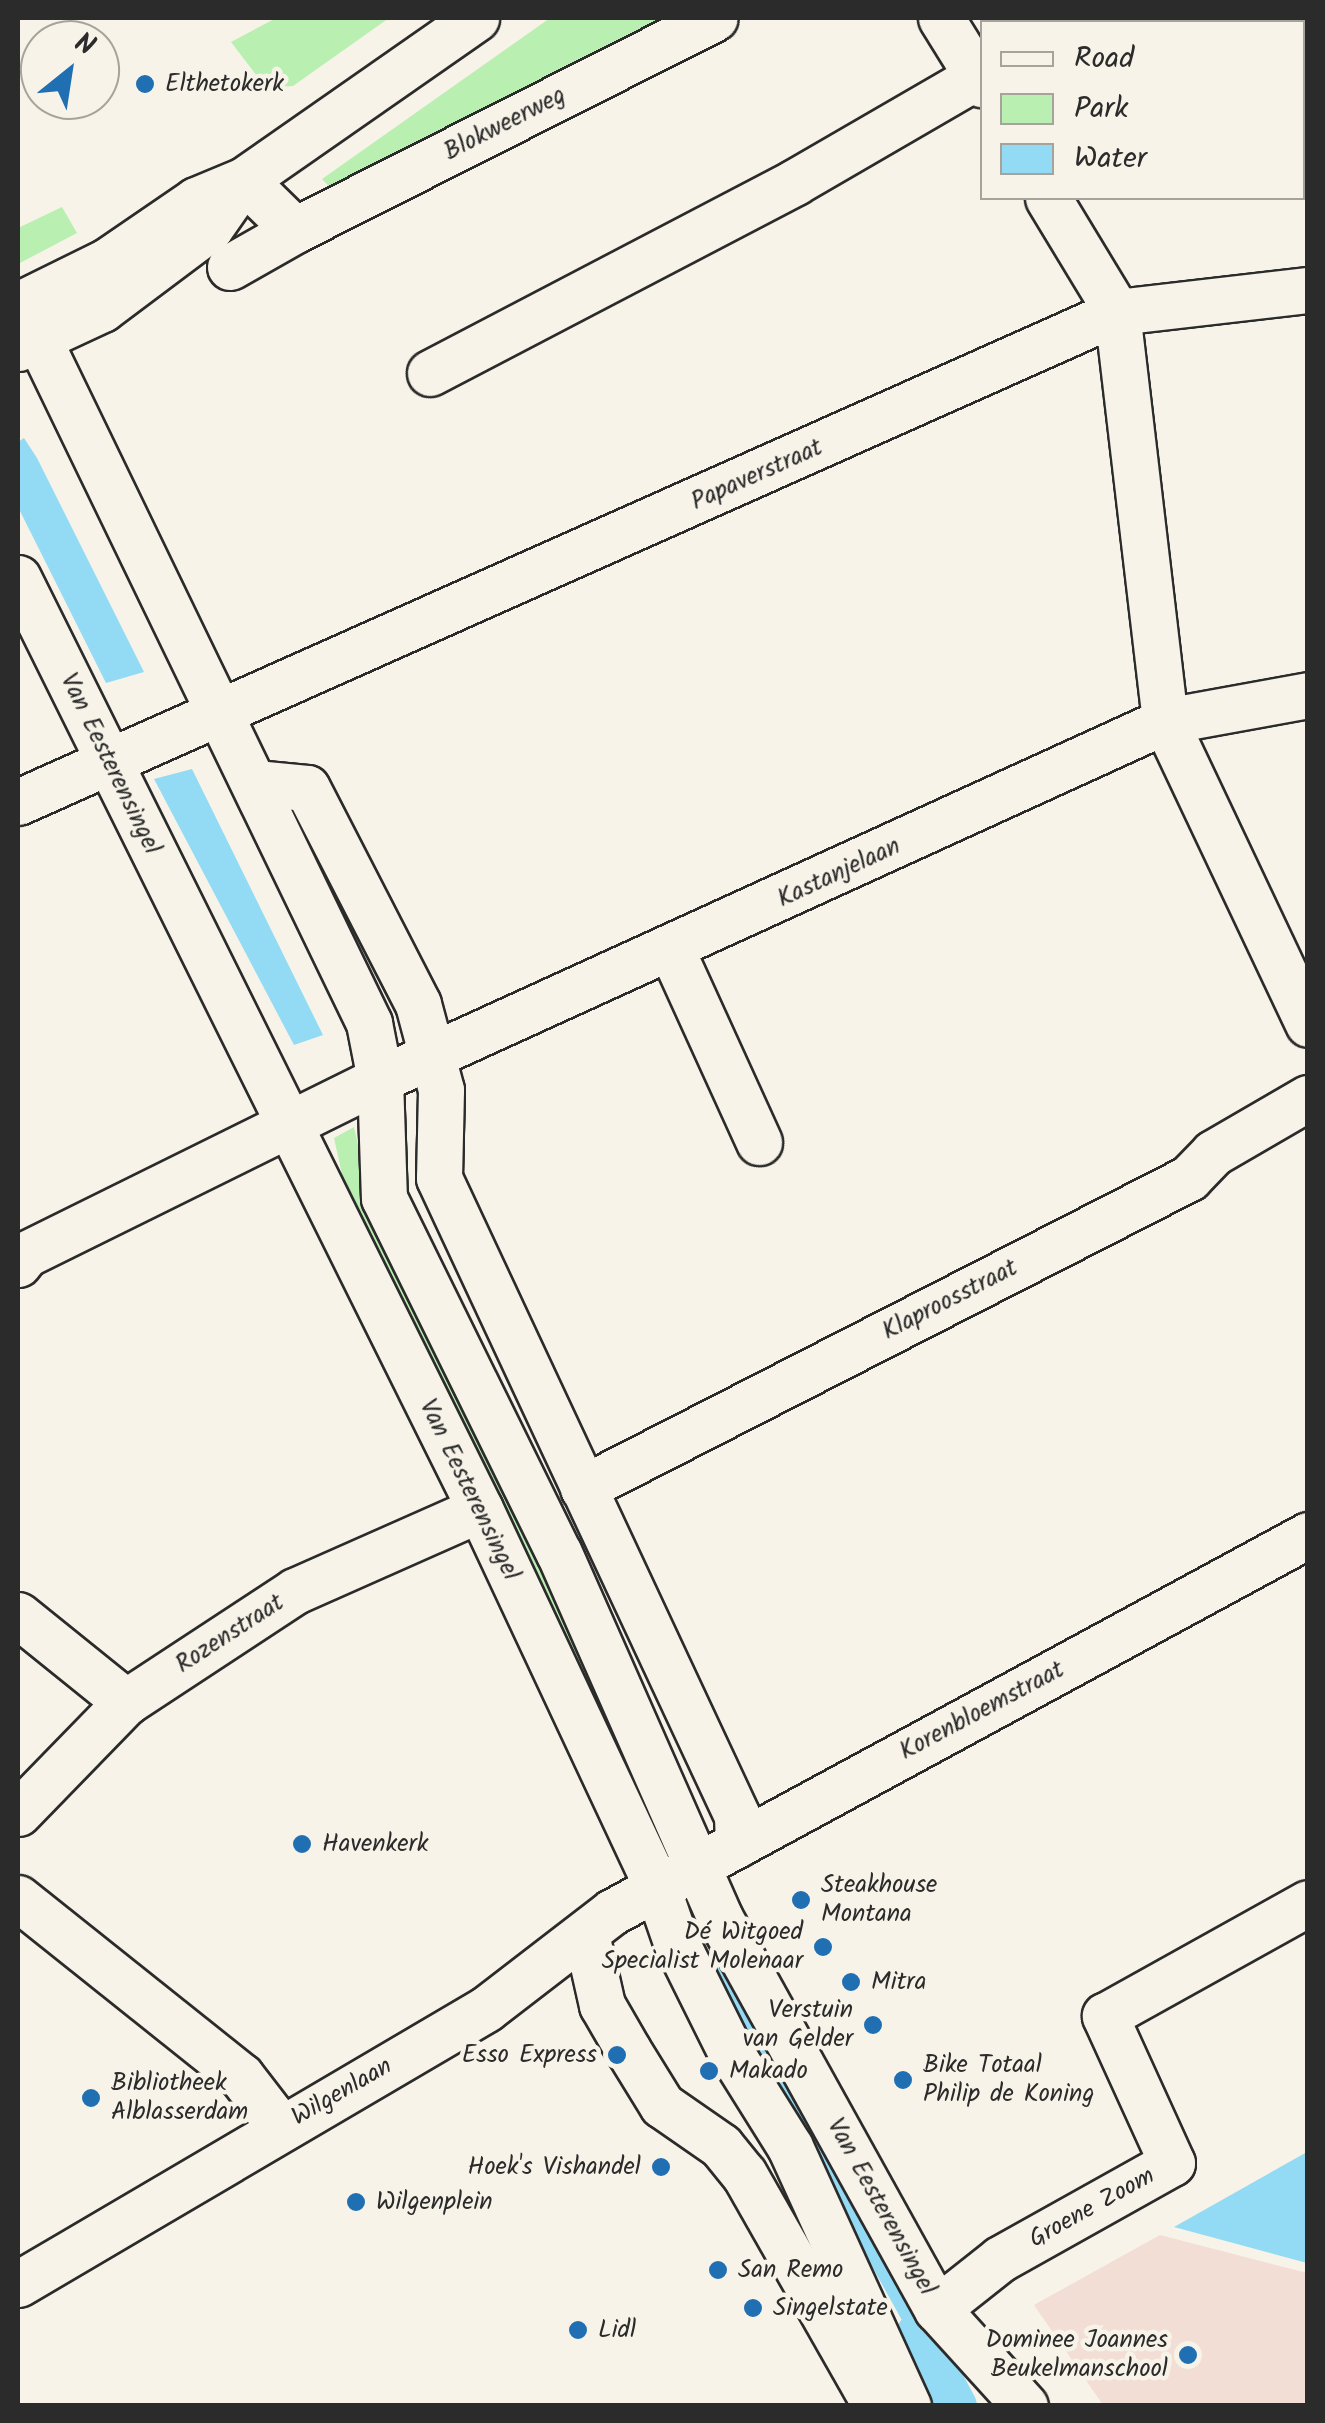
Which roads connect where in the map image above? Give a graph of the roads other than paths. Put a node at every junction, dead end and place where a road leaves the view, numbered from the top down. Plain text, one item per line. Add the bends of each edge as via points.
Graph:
1 (476, 18) edge
2 (714, 18) edge
3 (940, 18) edge
4 (980, 80) edge
5 (244, 180) junction
6 (1049, 200) edge
7 (295, 230) junction
8 (230, 267) dead end
9 (1308, 290) edge
10 (1117, 312) junction
11 (23, 324) edge
12 (430, 373) dead end
13 (18, 578) edge
14 (1308, 695) edge
15 (221, 713) junction
16 (1165, 721) junction
17 (108, 759) junction
18 (256, 782) junction
19 (18, 802) edge
20 (672, 951) junction
21 (1308, 1024) edge
22 (432, 1057) junction
23 (380, 1079) junction
24 (1308, 1098) edge
25 (291, 1128) junction
26 (759, 1142) dead end
27 (18, 1264) edge
28 (583, 1488) junction
29 (480, 1509) junction
30 (1308, 1535) edge
31 (18, 1615) edge
32 (126, 1702) junction
33 (18, 1813) edge
34 (738, 1844) junction
35 (698, 1866) junction
36 (658, 1887) junction
37 (18, 1898) edge
38 (1308, 1903) edge
39 (586, 1934) junction
40 (282, 2128) junction
41 (18, 2284) edge
42 (937, 2309) junction
43 (876, 2406) edge
44 (908, 2406) edge
45 (1025, 2406) edge

1 - 5 street
2 - 7 street, Blokweerweg
3 - 4 street
4 - 12 street
5 - 7 street
5 - 11 street via 210,228 102,309
6 - 10 street
7 - 8 street, Blokweerweg
9 - 10 street, Papaverstraat
10 - 15 street, Papaverstraat
10 - 16 street
11 - 15 street, Van Eesterensingel
13 - 17 street, Van Eesterensingel
14 - 16 street, Kastanjelaan
15 - 17 street, Papaverstraat
15 - 18 street, Van Eesterensingel
16 - 20 street, Kastanjelaan
16 - 21 street
17 - 19 street, Papaverstraat
17 - 25 street, Van Eesterensingel
18 - 22 street via 307,788 418,1004
18 - 23 street, Van Eesterensingel via 368,1022
20 - 22 street, Kastanjelaan
20 - 26 street
22 - 23 street, Kastanjelaan
22 - 28 street via 442,1090 439,1178
23 - 25 street, Kastanjelaan
23 - 35 street, Van Eesterensingel via 384,1198 558,1553
24 - 28 street, Klaproosstraat via 1213,1153 1189,1178
25 - 27 street, Kastanjelaan via 26,1254
25 - 29 street, Van Eesterensingel
28 - 34 street via 737,1816
29 - 32 street, Rozenstraat via 295,1591
29 - 36 street, Van Eesterensingel
30 - 34 street, Korenbloemstraat
31 - 32 street
32 - 33 street, Rozenstraat
34 - 35 street, Korenbloemstraat
35 - 36 street, Korenbloemstraat
35 - 42 street, Van Eesterensingel via 720,1918
36 - 39 street, Wilgenlaan
36 - 44 street, Van Eesterensingel via 676,1942 730,2050 790,2148
37 - 40 street via 240,2076
38 - 42 street, Groene Zoom via 1105,2016 1172,2163 1000,2259
39 - 40 street, Wilgenlaan via 486,2009
39 - 43 street via 602,2005 662,2105 722,2146 749,2183
40 - 41 street, Wilgenlaan
42 - 45 street, Van Eesterensingel

